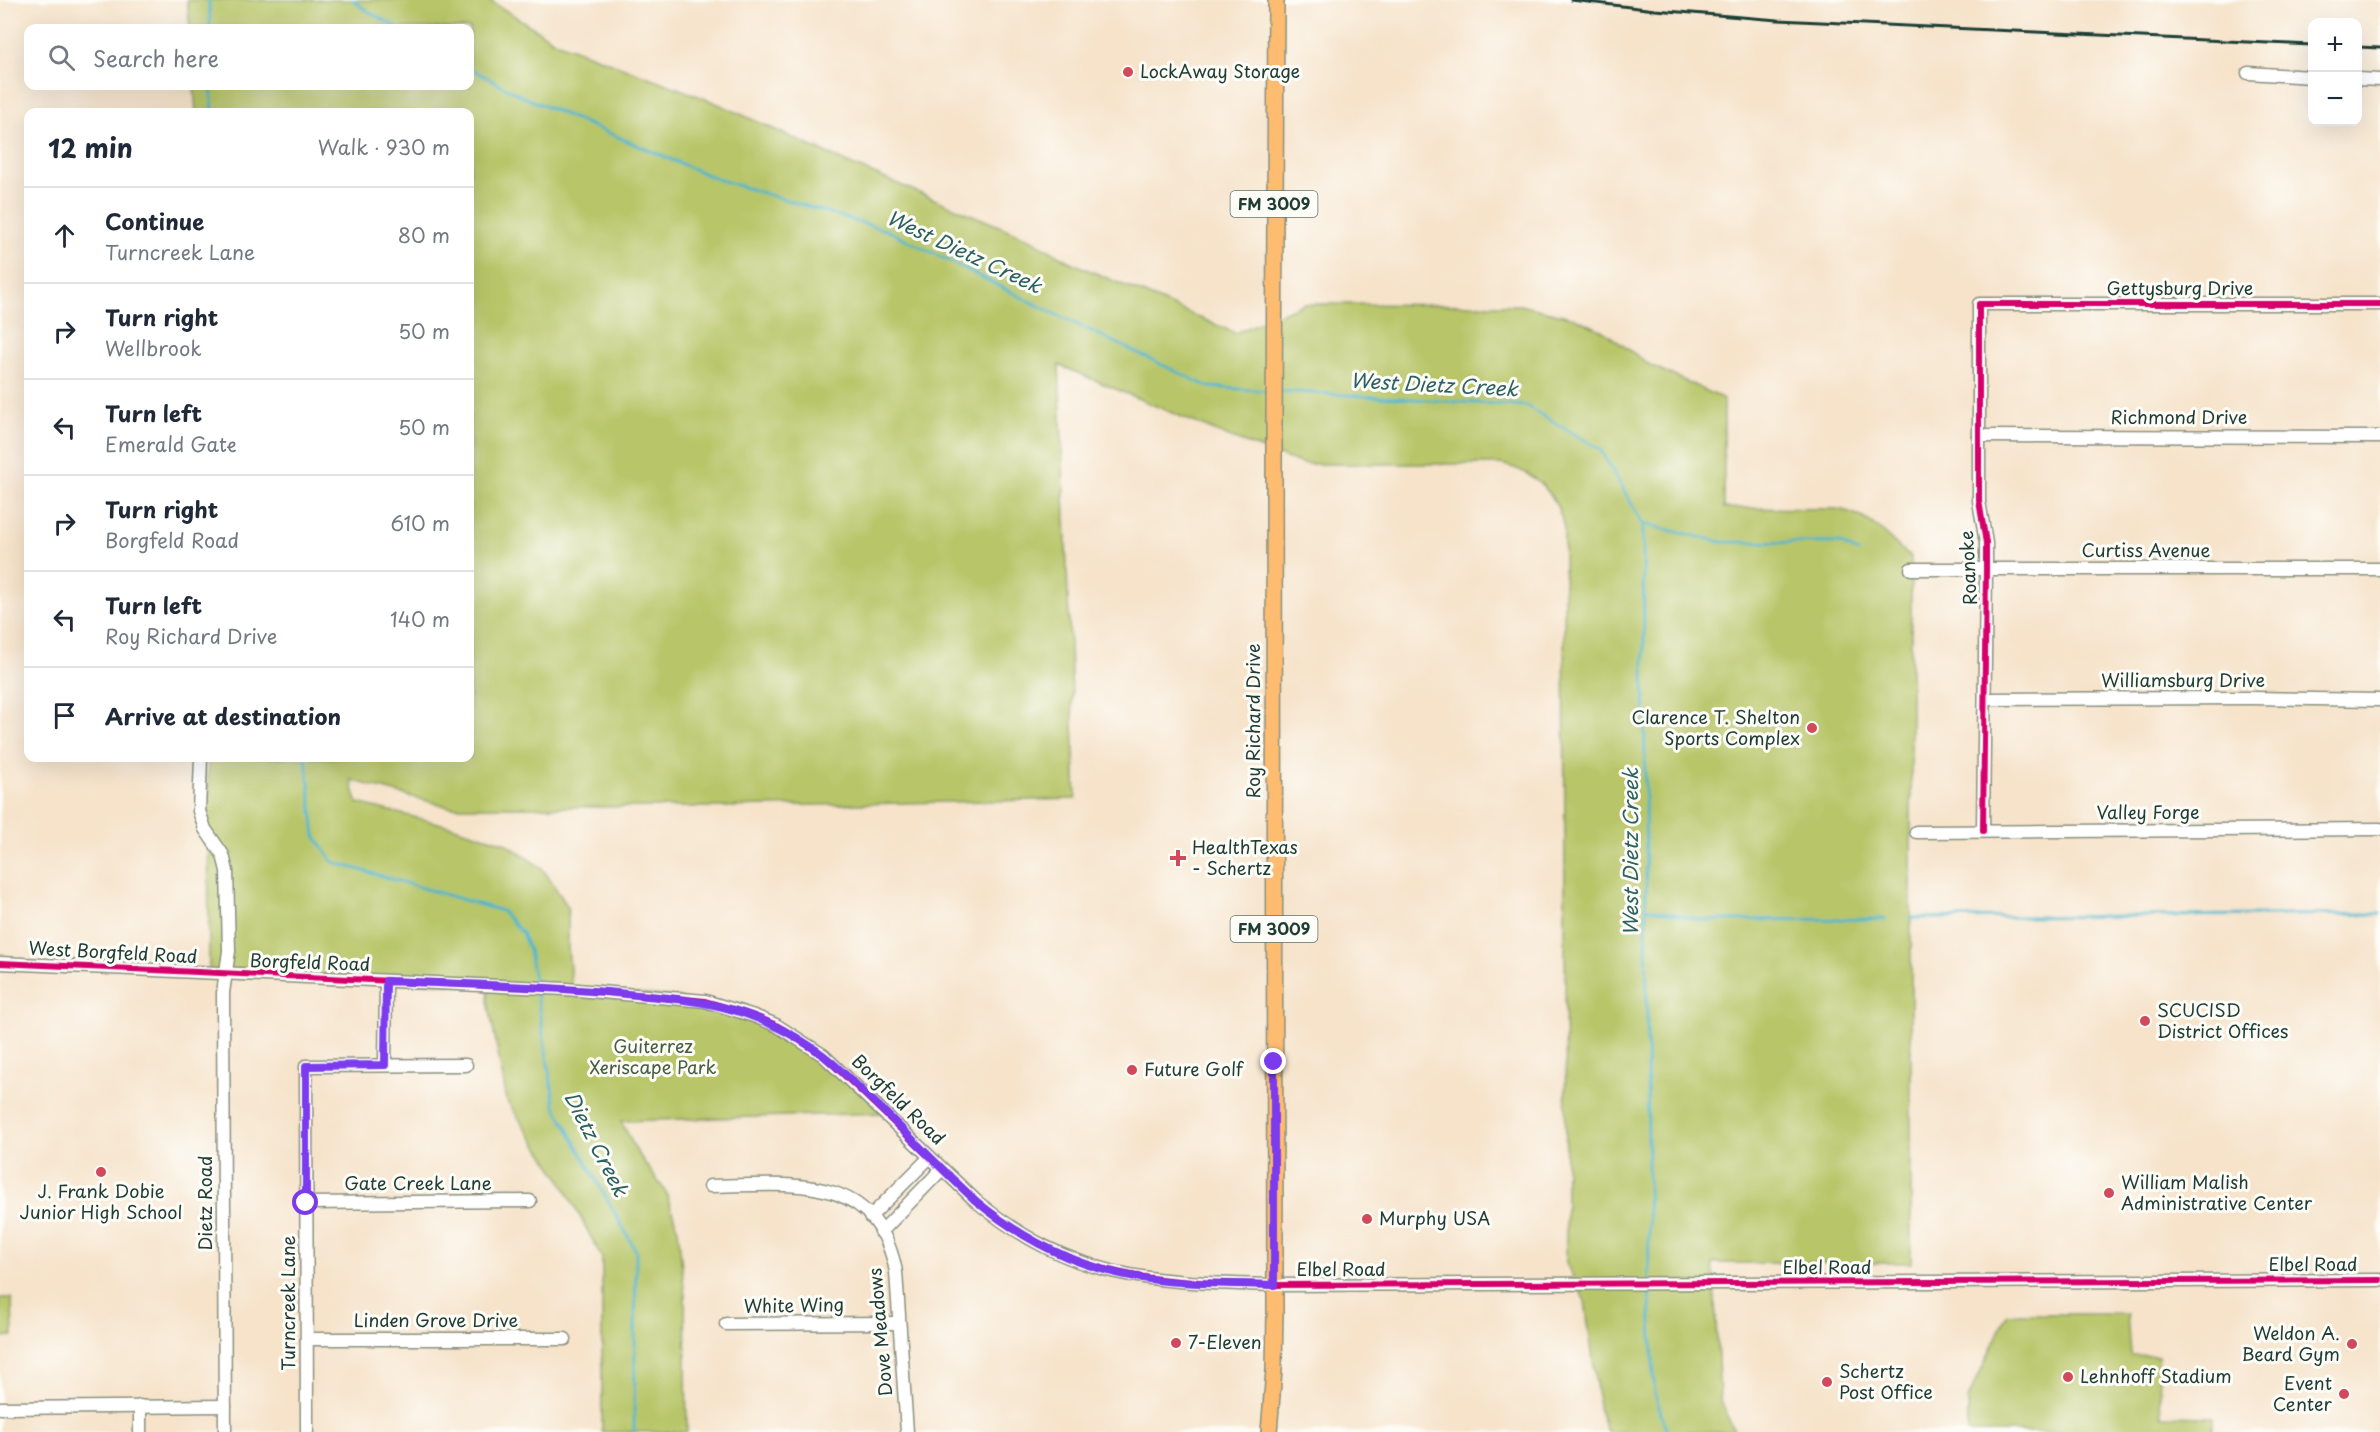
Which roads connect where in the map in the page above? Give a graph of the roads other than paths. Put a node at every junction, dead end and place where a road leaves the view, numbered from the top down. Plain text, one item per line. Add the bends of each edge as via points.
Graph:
1 (1275, 3) edge
2 (2248, 74) dead end
3 (2308, 77) edge
4 (2362, 79) edge
5 (2380, 80) edge
6 (1979, 304) joint
7 (2380, 304) edge
8 (1979, 435) junction
9 (2380, 436) edge
10 (1911, 569) dead end
11 (1986, 569) junction
12 (2380, 569) edge
13 (1986, 699) junction
14 (2380, 700) edge
15 (201, 762) edge
16 (2380, 829) edge
17 (1983, 831) junction
18 (1916, 832) dead end
19 (0, 963) edge
20 (225, 974) junction
21 (386, 981) junction
22 (385, 1065) junction
23 (466, 1065) dead end
24 (930, 1157) junction
25 (942, 1169) junction
26 (710, 1186) dead end
27 (530, 1201) dead end
28 (306, 1203) junction
29 (875, 1224) junction
30 (2380, 1280) edge
31 (1274, 1285) junction
32 (899, 1323) junction
33 (726, 1324) dead end
34 (307, 1339) junction
35 (565, 1339) dead end
36 (225, 1406) junction
37 (140, 1407) junction
38 (0, 1408) edge
39 (140, 1432) edge
40 (225, 1432) edge
41 (307, 1432) edge
42 (907, 1432) edge
43 (1269, 1432) edge

1 - 31 main road, Roy Richard Drive / FM 3009
2 - 3 street
4 - 5 street
6 - 7 street, Gettysburg Drive
6 - 8 street, Roanoke
8 - 9 street, Richmond Drive
8 - 11 street, Roanoke via 1978,501 1986,543
10 - 11 street, Curtiss Avenue
11 - 12 street, Curtiss Avenue
11 - 13 street, Roanoke
13 - 14 street, Williamsburg Drive
13 - 17 street, Roanoke
15 - 20 street, Dietz Road via 199,811 205,829 223,855 227,871 229,951
16 - 17 street, Valley Forge
17 - 18 street, Valley Forge
19 - 20 street, West Borgfeld Road
20 - 21 street, Borgfeld Road
20 - 36 street, Dietz Road
21 - 22 street
21 - 24 street, Borgfeld Road via 566,989 705,1001 754,1016 811,1046
22 - 23 street
22 - 28 street, Turncreek Lane via 306,1066
24 - 25 street, Borgfeld Road
24 - 29 street
25 - 29 street
25 - 31 street, Borgfeld Road via 992,1214 1052,1250 1097,1269 1165,1281
26 - 29 street via 816,1186 851,1200
27 - 28 street, Gate Creek Lane
28 - 34 street, Turncreek Lane
29 - 32 street, Dove Meadows via 892,1255
30 - 31 street, Elbel Road
31 - 43 main road, Roy Richard Drive / FM 3009
32 - 33 street, White Wing
32 - 42 street, Dove Meadows
34 - 35 street, Linden Grove Drive
34 - 41 street, Turncreek Lane
36 - 37 street
36 - 40 street, Dietz Road
37 - 38 street
37 - 39 street

